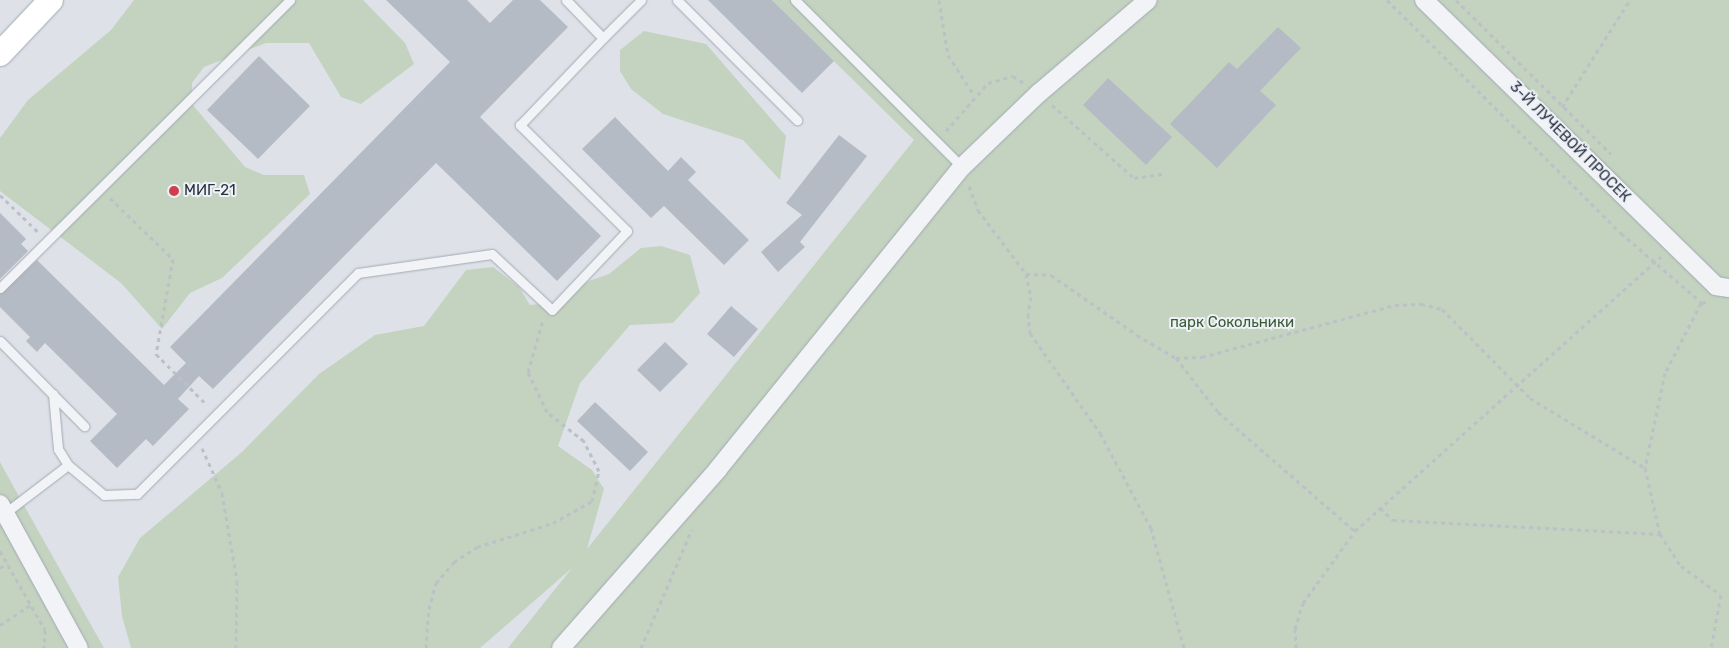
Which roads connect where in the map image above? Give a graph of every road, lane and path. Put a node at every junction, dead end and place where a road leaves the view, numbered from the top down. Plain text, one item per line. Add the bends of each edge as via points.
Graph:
1 (51, 0) edge
2 (290, 0) edge
3 (566, 0) edge
4 (641, 0) edge
5 (677, 0) edge
6 (795, 0) edge
7 (939, 0) edge
8 (1148, 0) edge
9 (1387, 0) edge
10 (1424, 0) edge
11 (1630, 0) edge
12 (603, 38) junction
13 (0, 54) edge
14 (1039, 93) junction
15 (974, 95) junction
16 (797, 120) dead end
17 (1550, 122) junction
18 (937, 141) junction
19 (962, 167) junction
20 (1164, 174) dead end
21 (100, 189) junction
22 (0, 195) edge
23 (47, 241) junction
24 (1673, 244) junction
25 (1653, 263) junction
26 (1026, 274) junction
27 (0, 288) edge
28 (1719, 292) edge
29 (1702, 303) junction
30 (552, 310) junction
31 (0, 341) edge
32 (1176, 358) junction
33 (1518, 384) junction
34 (53, 394) junction
35 (216, 414) junction
36 (84, 426) dead end
37 (196, 434) junction
38 (68, 465) junction
39 (1645, 468) junction
40 (1380, 508) junction
41 (3, 509) edge
42 (695, 522) dead end
43 (1355, 531) junction
44 (1660, 534) junction
45 (0, 551) edge
46 (7, 564) junction
47 (0, 568) edge
48 (31, 605) junction
49 (0, 625) edge
50 (44, 648) edge
51 (79, 648) edge
52 (236, 648) edge
53 (426, 648) edge
54 (560, 648) edge
55 (641, 648) edge
56 (1184, 648) edge
57 (1296, 648) edge
58 (1712, 648) edge

1 - 13 street
2 - 21 lane
3 - 12 lane
4 - 12 lane
5 - 16 lane
6 - 18 lane
7 - 15 path via 948,55
8 - 14 street
9 - 25 path
10 - 17 street, 3-Й ЛУЧЕВОЙ ПРОСЕК
11 - 17 path via 1564,106
12 - 30 lane via 520,125 627,231
14 - 15 path via 1013,76 988,83
14 - 19 street
14 - 20 path via 1134,178
15 - 18 path
17 - 24 street, 3-Й ЛУЧЕВОЙ ПРОСЕК
18 - 19 lane
19 - 26 path via 978,210
19 - 54 street via 718,468
21 - 23 lane
21 - 35 path via 173,259 156,354
22 - 23 path
23 - 27 lane
24 - 25 path
24 - 28 street, 3-Й ЛУЧЕВОЙ ПРОСЕК
25 - 29 path
25 - 33 path
26 - 32 path via 1051,275 1137,336
26 - 56 path via 1032,297 1028,314 1030,333 1100,433 1151,528
28 - 29 path
28 - 29 path
29 - 39 path via 1665,373
30 - 35 lane via 492,254 358,273
30 - 53 path via 540,323 528,372 547,412 584,441 599,471 592,501 553,523 477,547 454,562 436,583 429,609
31 - 34 lane
32 - 33 path via 1202,357 1395,305 1421,304 1442,309
32 - 43 path via 1218,412
33 - 39 path via 1530,398
33 - 40 path
34 - 36 lane
34 - 38 lane via 58,449
35 - 37 lane
37 - 38 lane via 137,494 104,495
37 - 52 path via 222,493 237,581
38 - 41 lane
39 - 44 path
40 - 43 path
40 - 44 path via 1393,520
41 - 51 street
42 - 55 path
43 - 57 path via 1303,603 1295,629
44 - 58 path via 1681,566 1721,595
45 - 46 path
46 - 47 path
46 - 48 path
48 - 49 path
48 - 50 path via 45,630

